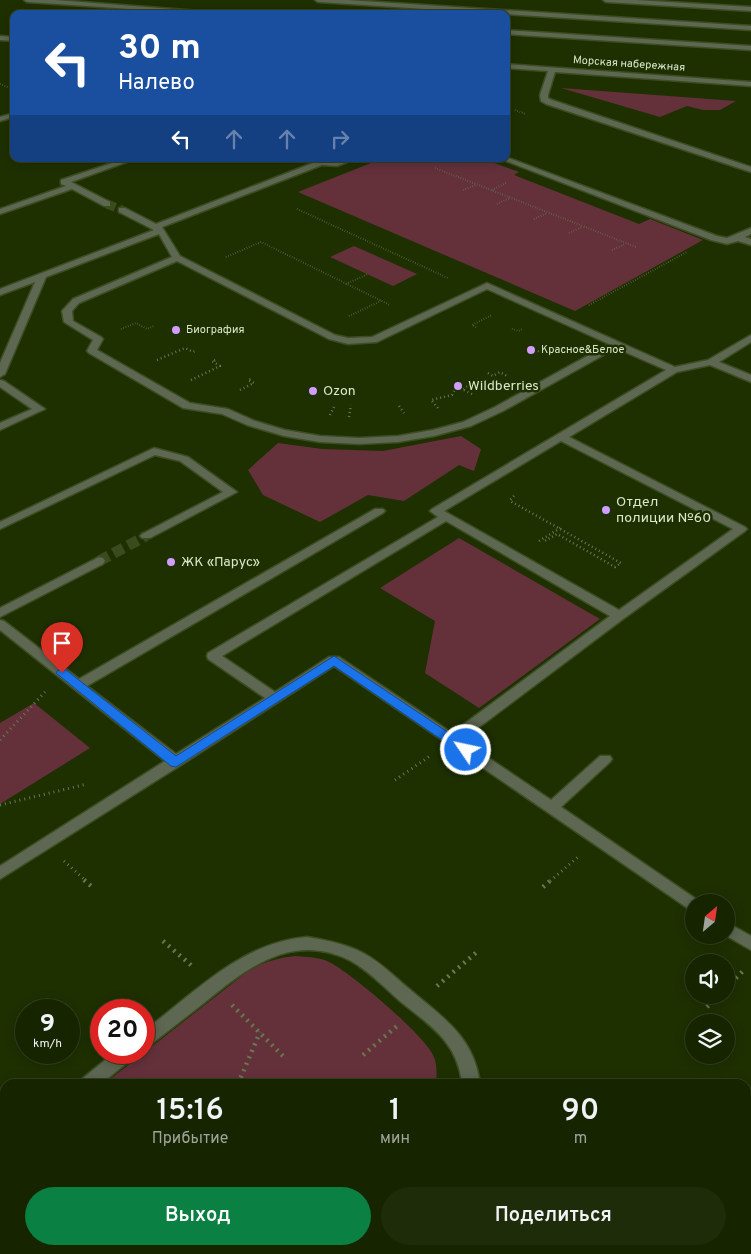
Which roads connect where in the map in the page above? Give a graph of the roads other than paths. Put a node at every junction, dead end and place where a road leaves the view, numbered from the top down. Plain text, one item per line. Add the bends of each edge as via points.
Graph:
1 (27, 0) edge
2 (318, 0) edge
3 (606, 0) edge
4 (751, 9) edge
5 (176, 10) edge
6 (473, 10) edge
7 (510, 12) edge
8 (751, 28) edge
9 (510, 32) edge
10 (751, 48) edge
11 (510, 67) edge
12 (551, 74) junction
13 (542, 77) dead end
14 (560, 78) dead end
15 (608, 82) dead end
16 (751, 84) edge
17 (751, 92) edge
18 (510, 161) edge
19 (122, 162) edge
20 (343, 162) edge
21 (751, 170) edge
22 (73, 186) junction
23 (107, 204) tunnel mouth
24 (122, 210) tunnel mouth
25 (0, 212) edge
26 (158, 228) junction
27 (751, 231) edge
28 (738, 238) junction
29 (751, 242) edge
30 (176, 258) junction
31 (42, 276) junction
32 (0, 292) edge
33 (751, 338) edge
34 (616, 344) junction
35 (711, 362) junction
36 (674, 370) junction
37 (0, 374) edge
38 (751, 380) edge
39 (0, 382) edge
40 (0, 427) edge
41 (561, 437) junction
42 (379, 511) dead end
43 (445, 517) junction
44 (0, 526) edge
45 (146, 536) tunnel mouth
46 (99, 561) tunnel mouth
47 (0, 613) edge
48 (620, 616) junction
49 (0, 624) edge
50 (78, 685) junction
51 (275, 698) junction
52 (452, 740) junction
53 (605, 759) dead end
54 (176, 762) junction
55 (551, 808) junction
56 (0, 873) edge
57 (685, 900) edge
58 (735, 934) edge
59 (751, 944) edge
60 (155, 1032) edge
61 (113, 1064) edge
62 (94, 1079) edge
63 (470, 1079) edge

1 - 5 street
2 - 6 street
3 - 4 street
7 - 8 street
9 - 10 street
11 - 12 street, Морская набережная
12 - 13 street, Морская набережная
12 - 14 street, Морская набережная
12 - 16 street, Морская набережная
12 - 21 street via 544,95 549,102
15 - 17 street, Морская набережная
18 - 28 street via 714,238
19 - 22 street via 64,182
20 - 26 street via 321,163
22 - 23 street
22 - 25 street
24 - 26 street
26 - 30 street
26 - 31 street
27 - 28 street
28 - 29 street
30 - 34 street via 340,340 374,340 487,286
30 - 34 street via 84,296 70,306 66,316 69,322 98,339 92,352 187,406 224,410 284,433 359,441 398,439 468,424
31 - 32 street
31 - 37 street
33 - 35 street
34 - 36 street
35 - 36 street
35 - 38 street
36 - 41 street
39 - 40 street via 40,409
41 - 43 street via 436,511
41 - 48 street via 741,529
42 - 50 street
43 - 48 street
43 - 51 street via 213,656
44 - 45 street via 154,451 184,459 230,492
46 - 47 street
48 - 52 street
49 - 50 street
50 - 54 street
51 - 52 street via 334,660
51 - 54 street
52 - 55 street
53 - 55 street
54 - 56 street
55 - 57 street
58 - 59 street
60 - 63 street via 260,953 282,946 328,946 368,964 440,1023 456,1040 466,1060
61 - 62 street

